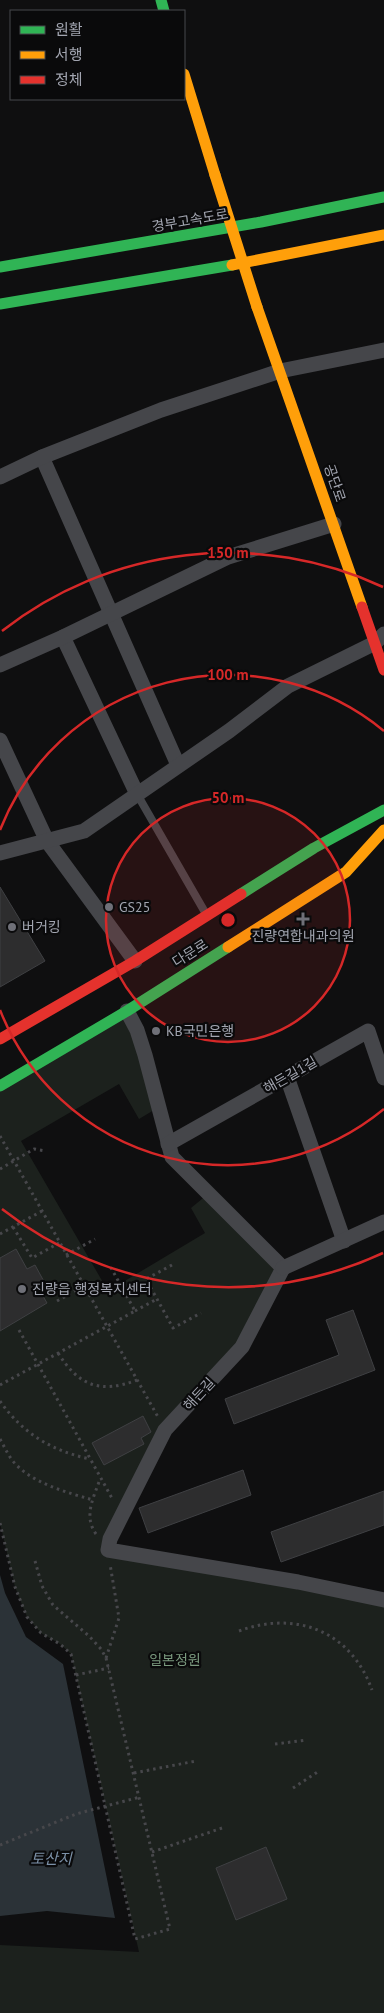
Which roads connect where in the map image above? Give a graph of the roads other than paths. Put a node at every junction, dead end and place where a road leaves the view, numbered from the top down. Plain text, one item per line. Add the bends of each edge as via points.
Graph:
1 (185, 77) edge
2 (384, 197) edge
3 (384, 235) edge
4 (0, 267) edge
5 (0, 304) edge
6 (384, 350) edge
7 (280, 370) junction
8 (42, 457) junction
9 (0, 477) edge
10 (334, 524) junction
11 (111, 614) junction
12 (63, 637) junction
13 (380, 638) edge
14 (0, 665) edge
15 (384, 670) edge
16 (0, 740) edge
17 (178, 765) junction
18 (137, 794) junction
19 (384, 810) edge
20 (384, 830) edge
21 (46, 841) junction
22 (0, 853) edge
23 (207, 916) junction
24 (135, 961) junction
25 (127, 1011) junction
26 (0, 1039) edge
27 (287, 1077) junction
28 (384, 1078) edge
29 (0, 1086) edge
30 (168, 1144) junction
31 (384, 1222) edge
32 (344, 1240) junction
33 (283, 1268) junction
34 (384, 1600) edge

1 - 7 main road, 공단로, bridge
2 - 4 main road, 경부고속도로 via 262,222
3 - 5 main road via 200,271
6 - 7 street
7 - 8 street via 161,410
7 - 10 main road, 공단로
8 - 9 street
8 - 11 street
10 - 11 street via 228,557
10 - 13 main road, 공단로
11 - 12 street
11 - 17 street
12 - 14 street
12 - 18 street
13 - 15 main road, 공단로
13 - 17 street via 288,686
16 - 21 street
17 - 18 street
18 - 21 street via 84,831
18 - 23 lane
19 - 23 main road, 다문로 via 314,848
20 - 25 main road, 다문로 via 346,872
21 - 22 street
21 - 24 street
23 - 24 main road, 다문로
24 - 26 main road, 다문로
25 - 29 main road, 다문로
25 - 30 street via 145,1055
27 - 28 street, 해든길1길 via 368,1031
27 - 30 street, 해든길1길
27 - 32 street
30 - 33 street via 172,1157
31 - 32 street
32 - 33 street
33 - 34 street, 해든길 via 242,1347 165,1430 121,1515 108,1550

